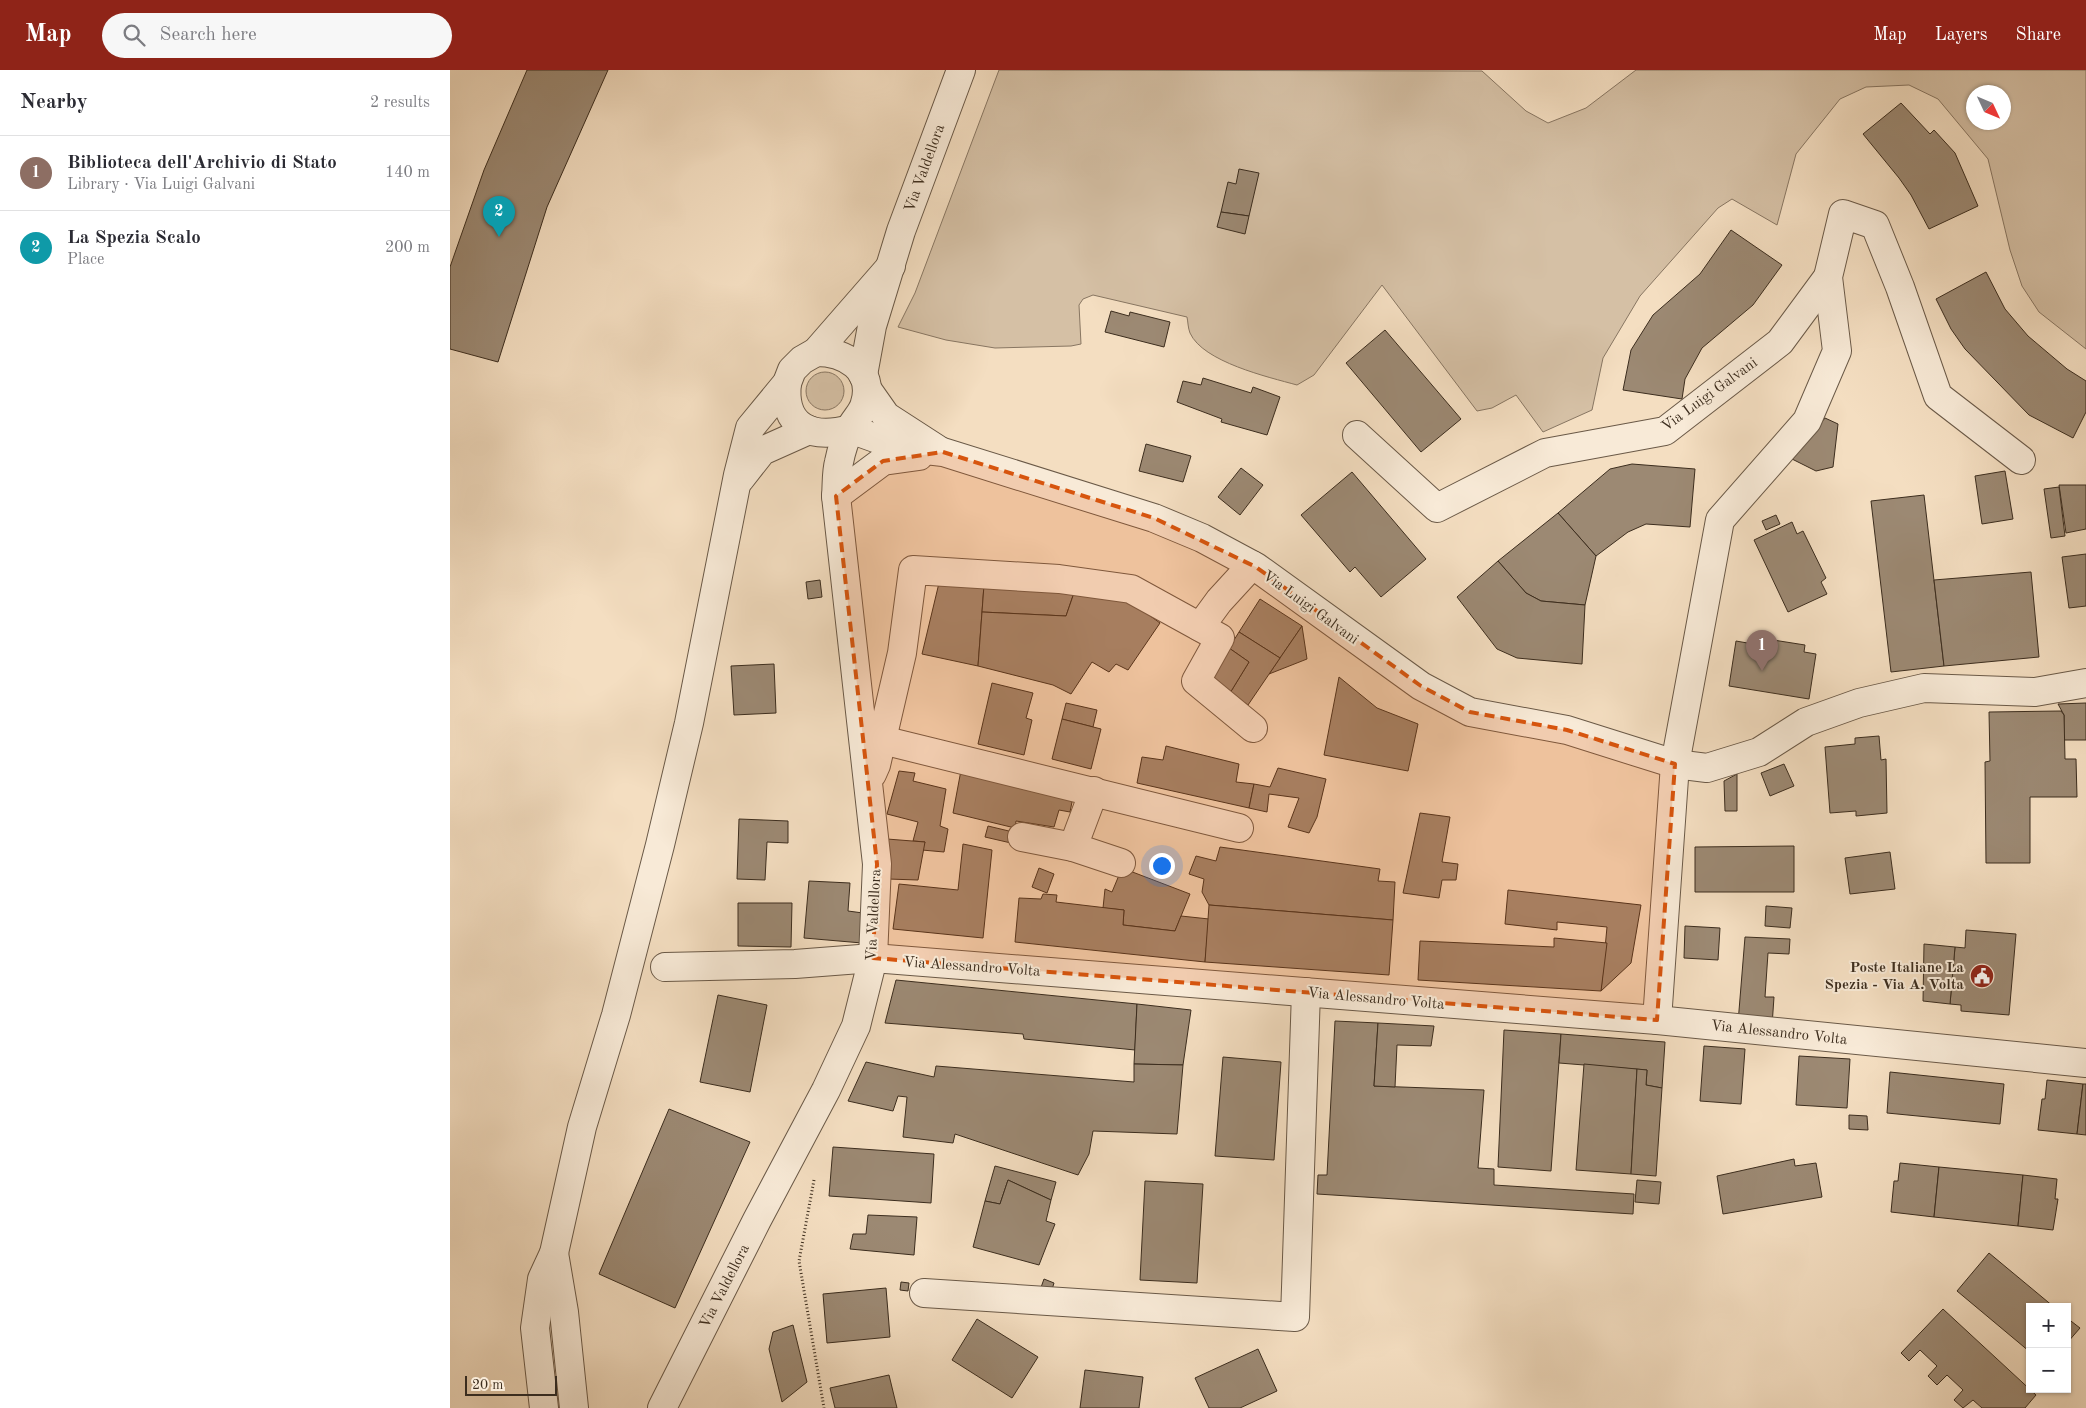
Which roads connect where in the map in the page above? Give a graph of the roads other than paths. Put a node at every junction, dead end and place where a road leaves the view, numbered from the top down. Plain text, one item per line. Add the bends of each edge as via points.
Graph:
1 (961, 70) edge
2 (891, 266) junction
3 (1828, 277) junction
4 (816, 352) junction
5 (865, 382) junction
6 (786, 383) junction
7 (850, 428) junction
8 (809, 430) junction
9 (1357, 435) dead end
10 (943, 452) junction
11 (2021, 460) dead end
12 (735, 486) junction
13 (836, 496) junction
14 (1252, 565) junction
15 (1200, 627) junction
16 (2086, 683) edge
17 (1253, 728) dead end
18 (882, 740) junction
19 (1675, 764) junction
20 (868, 782) junction
21 (1094, 791) junction
22 (1239, 828) dead end
23 (1022, 837) dead end
24 (1073, 847) junction
25 (1121, 863) dead end
26 (873, 958) junction
27 (665, 966) dead end
28 (1306, 992) junction
29 (1657, 1020) junction
30 (2086, 1063) edge
31 (554, 1253) junction
32 (924, 1293) dead end
33 (536, 1341) junction
34 (544, 1408) edge
35 (560, 1408) edge
36 (574, 1408) edge
37 (662, 1408) edge

1 - 2 street, Via Valdellora
2 - 4 street, Via Valdellora
2 - 5 street, Via Valdellora via 872,326
3 - 9 street, Via Luigi Galvani via 1780,342 1665,431 1545,453 1437,508
3 - 11 street, Via Luigi Galvani via 1843,214 1874,226 1900,287 1938,396
3 - 19 street, Via Luigi Galvani via 1837,351 1807,420 1720,520
4 - 5 street via 843,356 855,364
4 - 6 street, Via Valdellora via 792,370
5 - 7 street, Via Valdellora via 866,403
5 - 10 street, Via Luigi Galvani via 886,416
6 - 8 street via 789,411
6 - 12 street, Via Valdellora via 750,428
7 - 8 street, Via Valdellora via 822,434
7 - 10 street, Via Luigi Galvani via 900,447
7 - 13 street, Via Valdellora via 838,463
8 - 12 street, Via Valdellora via 762,451
10 - 13 street via 883,461
10 - 14 street, Via Luigi Galvani via 1154,518 1202,538
12 - 31 street, Via Valdellora via 689,723 616,1015 582,1127
13 - 20 street, Via Valdellora
14 - 15 street
14 - 19 street, Via Luigi Galvani via 1420,686 1470,712 1568,730
15 - 17 street via 1220,638 1196,681
15 - 18 street via 1131,589 1059,579 913,570 902,653
16 - 19 street, Via Luigi Galvani via 2035,692 1924,688 1859,703 1806,722 1759,752 1707,768
18 - 20 street
18 - 21 street
19 - 29 street
20 - 26 street, Via Valdellora via 877,864
21 - 22 street
21 - 24 street
23 - 24 street
24 - 25 street
26 - 27 street, Via Alessandro Volta via 795,964
26 - 28 street, Via Alessandro Volta
26 - 37 street, Via Valdellora via 856,1026 834,1074
28 - 29 street, Via Alessandro Volta
28 - 32 street via 1295,1317
29 - 30 street, Via Alessandro Volta
31 - 33 street, Via Valdellora via 542,1280
31 - 36 street, Via Valdellora
33 - 34 street, Via Valdellora
33 - 35 street via 551,1358

